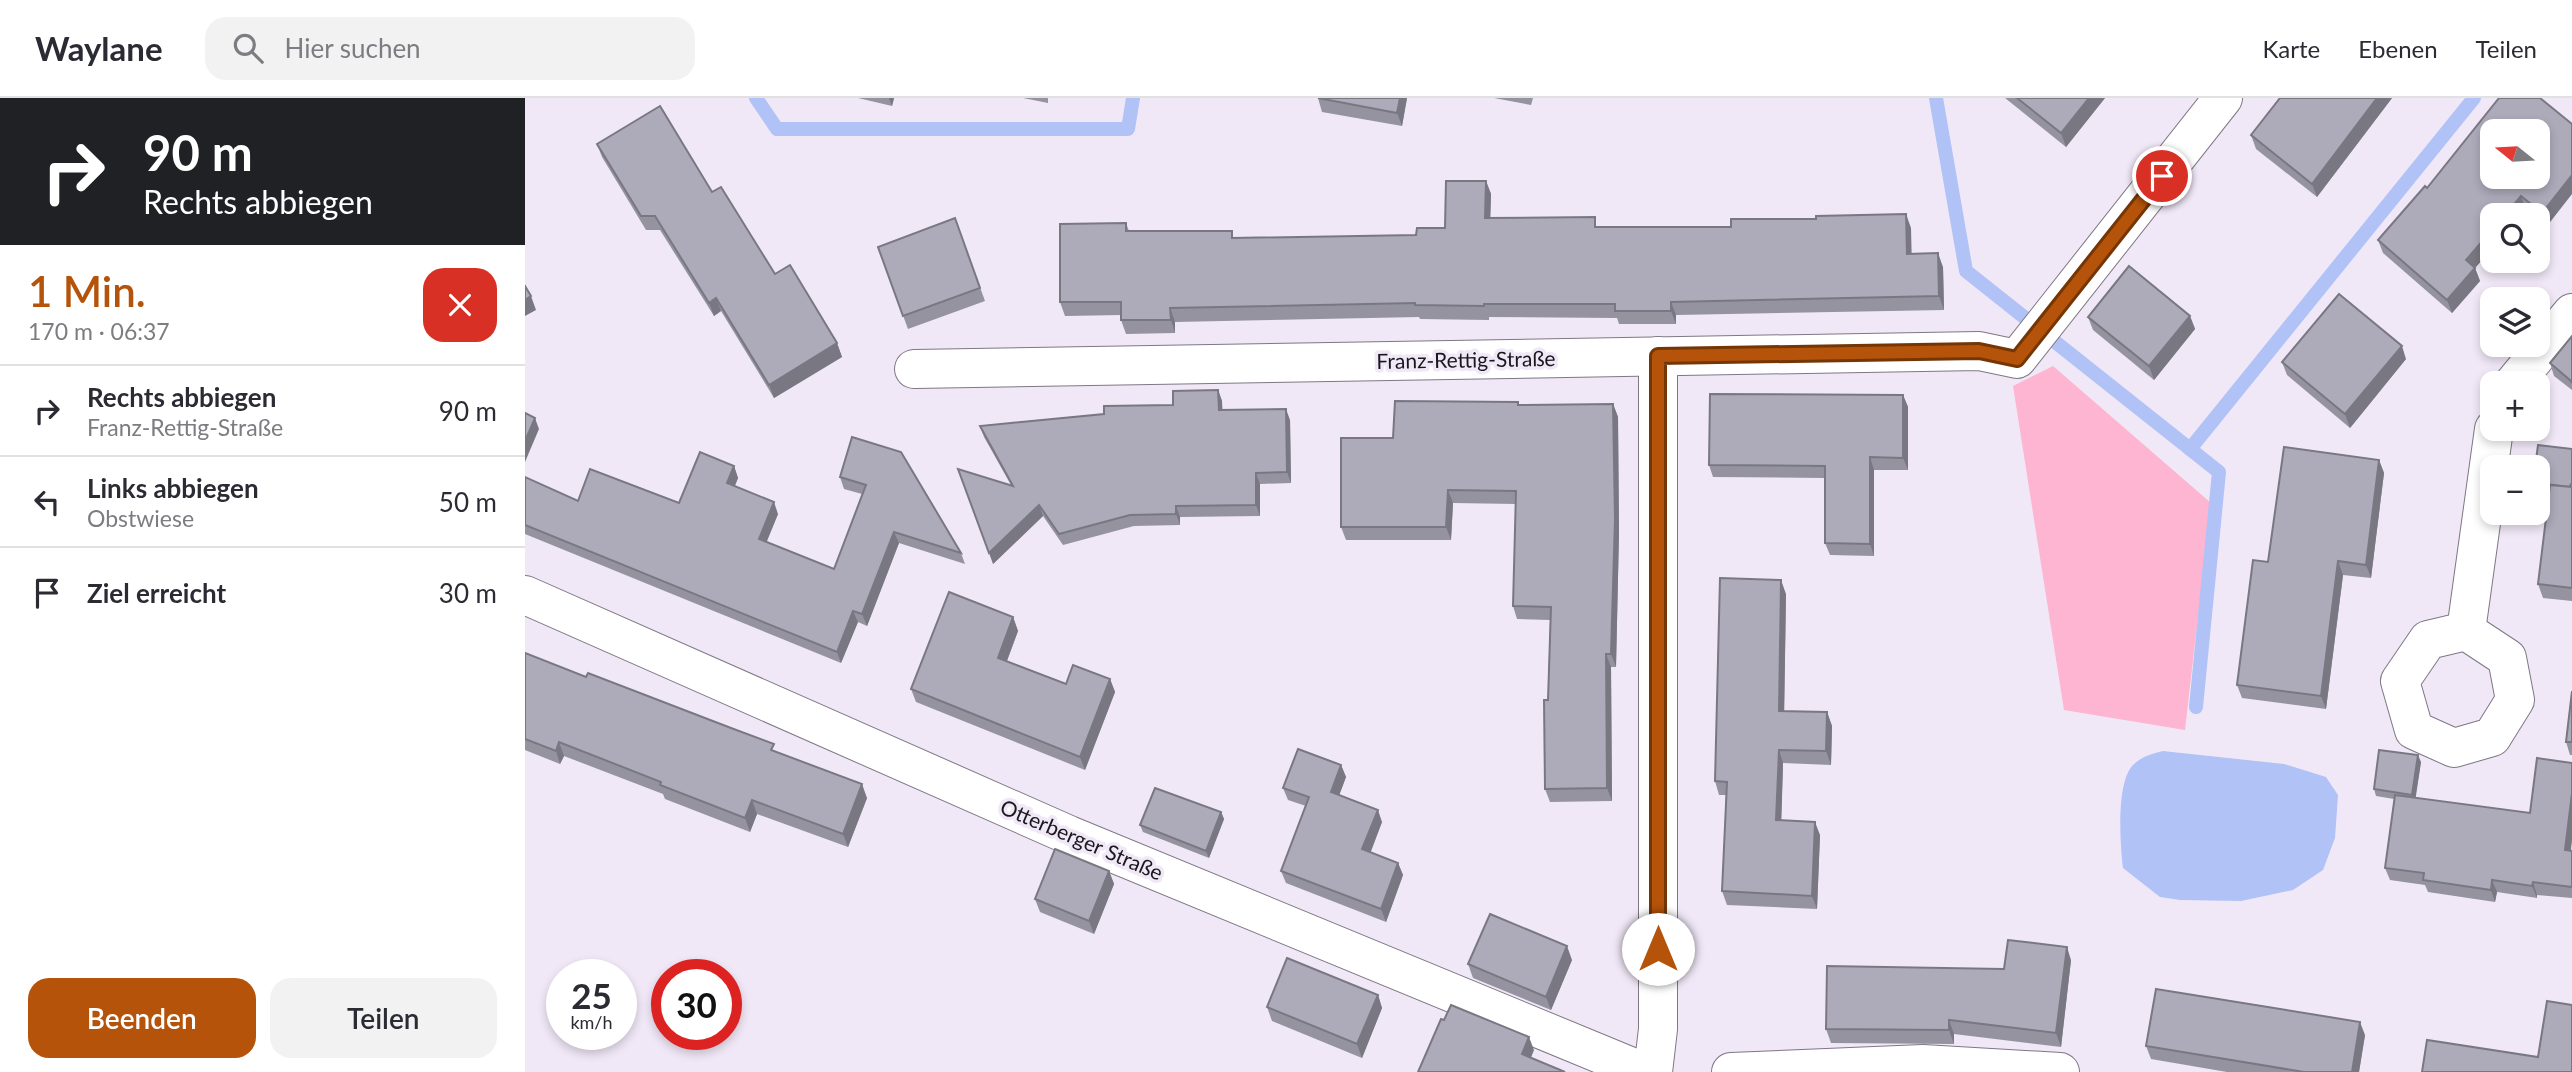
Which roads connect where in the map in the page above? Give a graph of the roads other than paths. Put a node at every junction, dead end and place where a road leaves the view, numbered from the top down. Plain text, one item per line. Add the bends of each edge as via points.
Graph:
1 (2223, 98) edge
2 (2572, 313) edge
3 (1658, 356) junction
4 (914, 369) dead end
5 (2524, 371) edge
6 (2492, 441) edge
7 (525, 595) edge
8 (2466, 631) dead end
9 (1644, 1072) edge
10 (1653, 1072) edge
11 (1731, 1072) edge
12 (2060, 1072) edge

1 - 3 street, Franz-Rettig-Straße via 2017,359 1979,351
2 - 5 street
3 - 4 street, Franz-Rettig-Straße
3 - 10 street via 1658,1029
6 - 8 street
7 - 9 street, Otterberger Straße via 1069,835
11 - 12 street via 1923,1064

